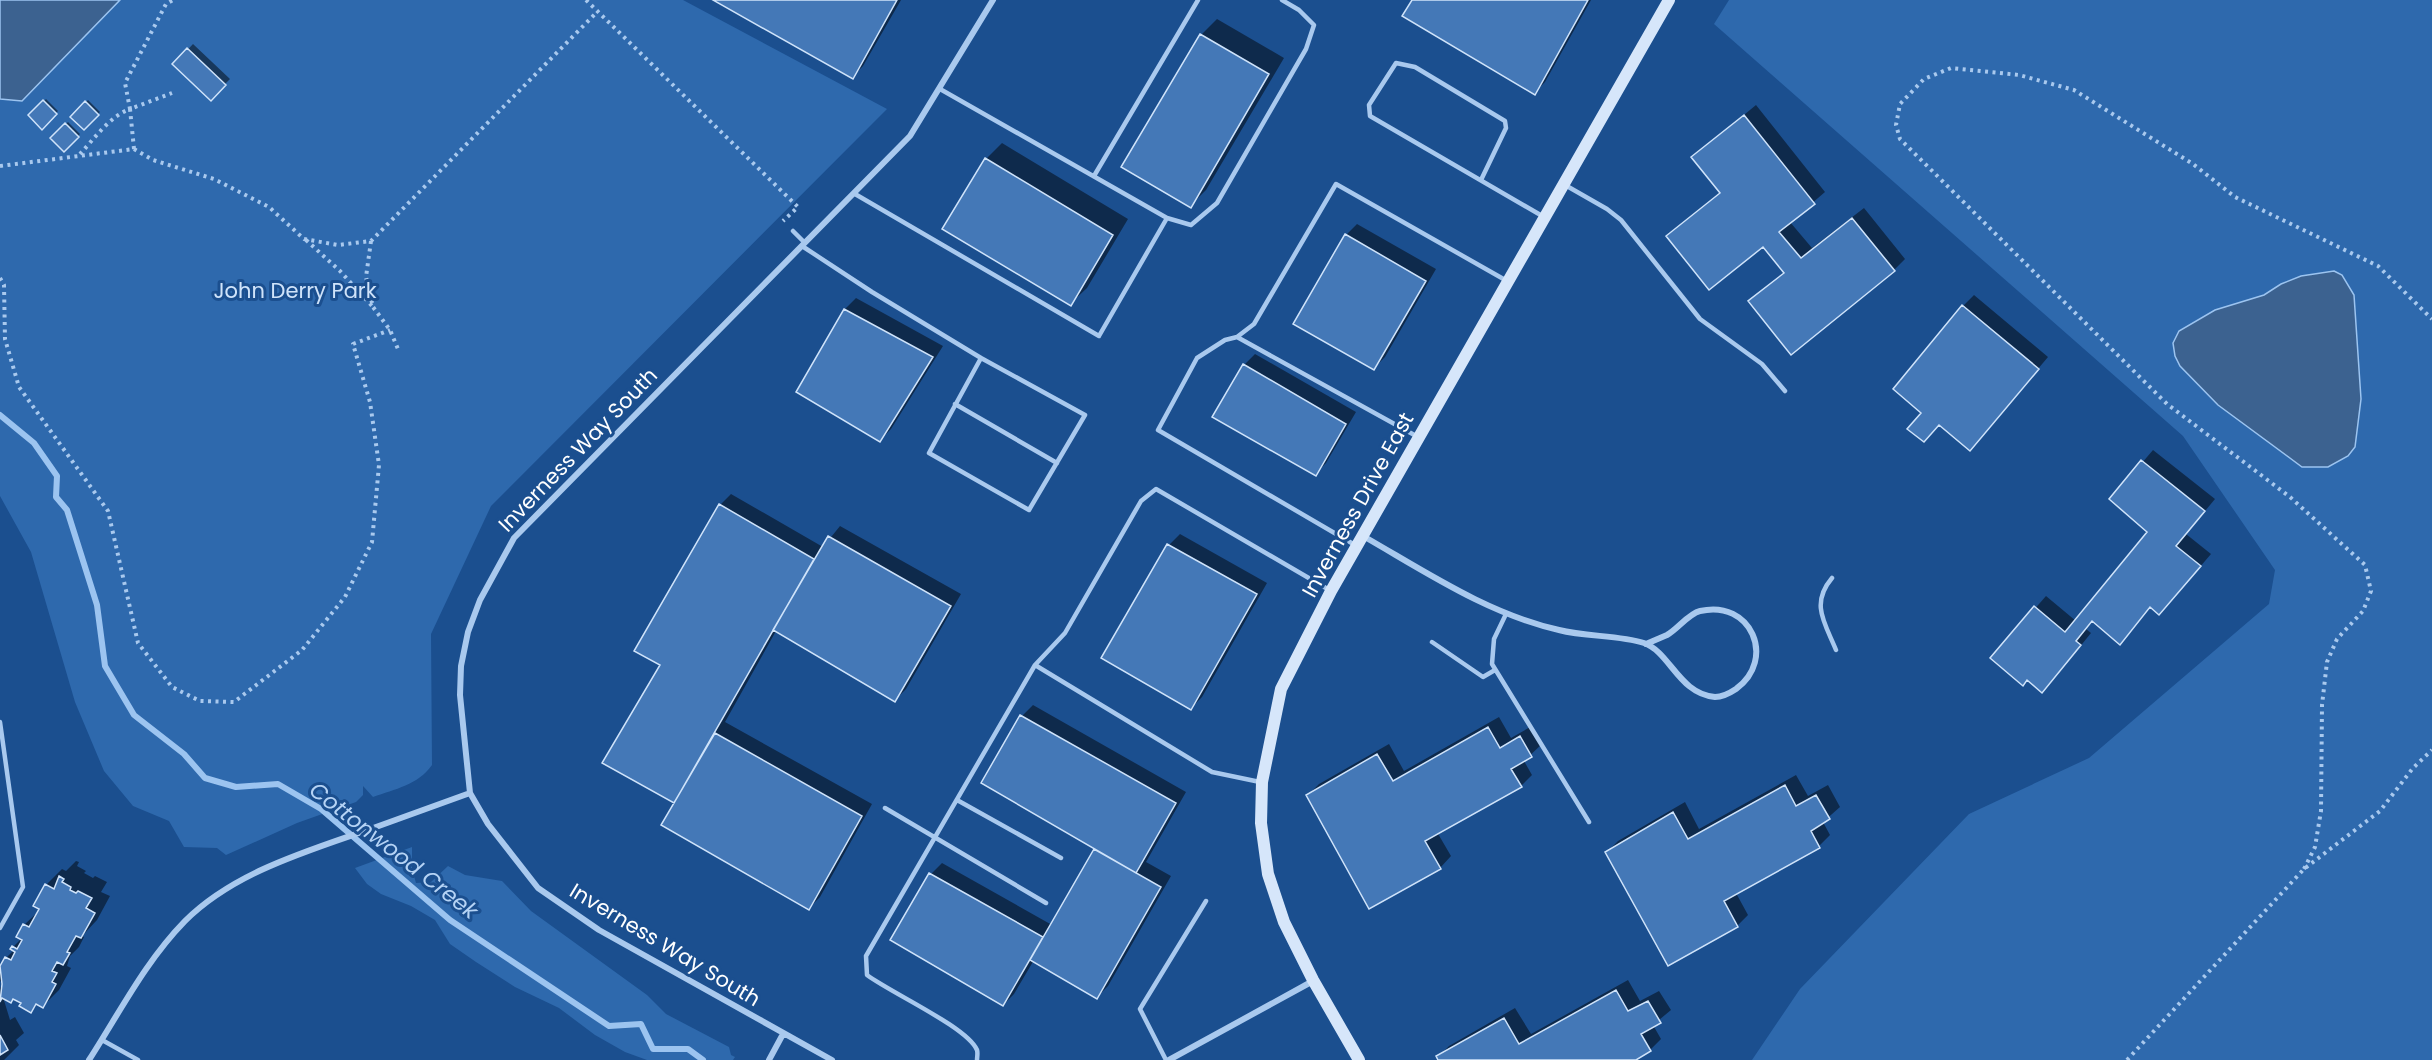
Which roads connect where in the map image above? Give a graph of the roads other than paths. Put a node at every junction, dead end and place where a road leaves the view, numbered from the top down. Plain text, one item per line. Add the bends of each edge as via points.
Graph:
1 (993, 0) edge
2 (1198, 0) edge
3 (1282, 0) edge
4 (1669, 0) edge
5 (940, 89) junction
6 (1094, 176) junction
7 (1481, 180) junction
8 (1563, 184) junction
9 (855, 194) junction
10 (1544, 217) junction
11 (1167, 218) junction
12 (793, 231) dead end
13 (804, 244) junction
14 (1507, 281) junction
15 (1237, 337) junction
16 (981, 358) junction
17 (1785, 391) dead end
18 (955, 404) junction
19 (1418, 437) junction
20 (1057, 463) junction
21 (1360, 541) junction
22 (1832, 578) dead end
23 (1330, 591) junction
24 (1506, 614) junction
25 (1432, 642) dead end
26 (1646, 644) junction
27 (1836, 650) dead end
28 (1035, 665) junction
29 (1496, 670) junction
30 (0, 722) edge
31 (1262, 782) junction
32 (470, 793) junction
33 (957, 800) junction
34 (885, 808) dead end
35 (1589, 822) dead end
36 (935, 837) junction
37 (1061, 858) dead end
38 (1206, 900) dead end
39 (1046, 903) dead end
40 (0, 928) edge
41 (1313, 980) junction
42 (783, 1035) junction
43 (102, 1040) junction
44 (89, 1060) edge
45 (138, 1060) edge
46 (769, 1060) edge
47 (832, 1060) edge
48 (978, 1060) edge
49 (1167, 1060) edge
50 (1359, 1060) edge

1 - 5 street, Inverness Way South
2 - 6 lane
3 - 11 lane via 1314,26 1306,49 1217,203 1191,225
4 - 8 main road, Inverness Drive East
5 - 6 lane
5 - 9 street, Inverness Way South via 910,136
6 - 11 lane
7 - 7 lane via 1370,116 1369,105 1396,63 1415,67 1505,121 1506,128
7 - 10 lane
8 - 10 main road, Inverness Drive East
8 - 17 lane via 1621,220 1700,319 1762,364
9 - 11 lane via 1099,336
9 - 13 street, Inverness Way South
10 - 14 main road, Inverness Drive East
12 - 13 lane
13 - 16 lane via 872,292
13 - 32 street, Inverness Way South via 504,552 480,600 461,666 460,695
14 - 15 lane via 1336,184 1254,324
14 - 19 main road, Inverness Drive East
15 - 19 lane
15 - 21 lane via 1197,358 1158,430
16 - 18 lane
16 - 20 lane via 1084,415
18 - 20 lane
18 - 20 lane via 929,453 939,459 1029,510
19 - 21 main road, Inverness Drive East
21 - 23 main road, Inverness Drive East
21 - 24 street
22 - 27 lane via 1821,592 1820,611
23 - 28 lane via 1156,489 1142,501 1065,633
23 - 31 main road, Inverness Drive East via 1281,689
24 - 26 street via 1559,630
24 - 29 lane via 1494,639 1492,664
25 - 29 lane via 1483,677
26 - 26 street via 1692,689 1715,697 1728,695 1748,680 1757,662 1752,631 1745,621 1725,609 1698,611
28 - 31 lane via 1212,772
28 - 33 lane
29 - 35 lane
30 - 40 lane via 23,887
31 - 41 main road, Inverness Drive East via 1261,823 1268,874 1284,922
32 - 42 street, Inverness Way South via 488,824 538,888 600,930
32 - 43 street via 330,843 225,889 172,935 147,966
33 - 36 lane
33 - 37 lane
34 - 36 lane
36 - 39 lane
36 - 48 lane via 866,956 867,975 959,1030 976,1050
38 - 49 lane via 1140,1009
41 - 49 street
41 - 50 main road, Inverness Drive East
42 - 46 street
42 - 47 street, Inverness Way South
43 - 44 street
43 - 45 lane

